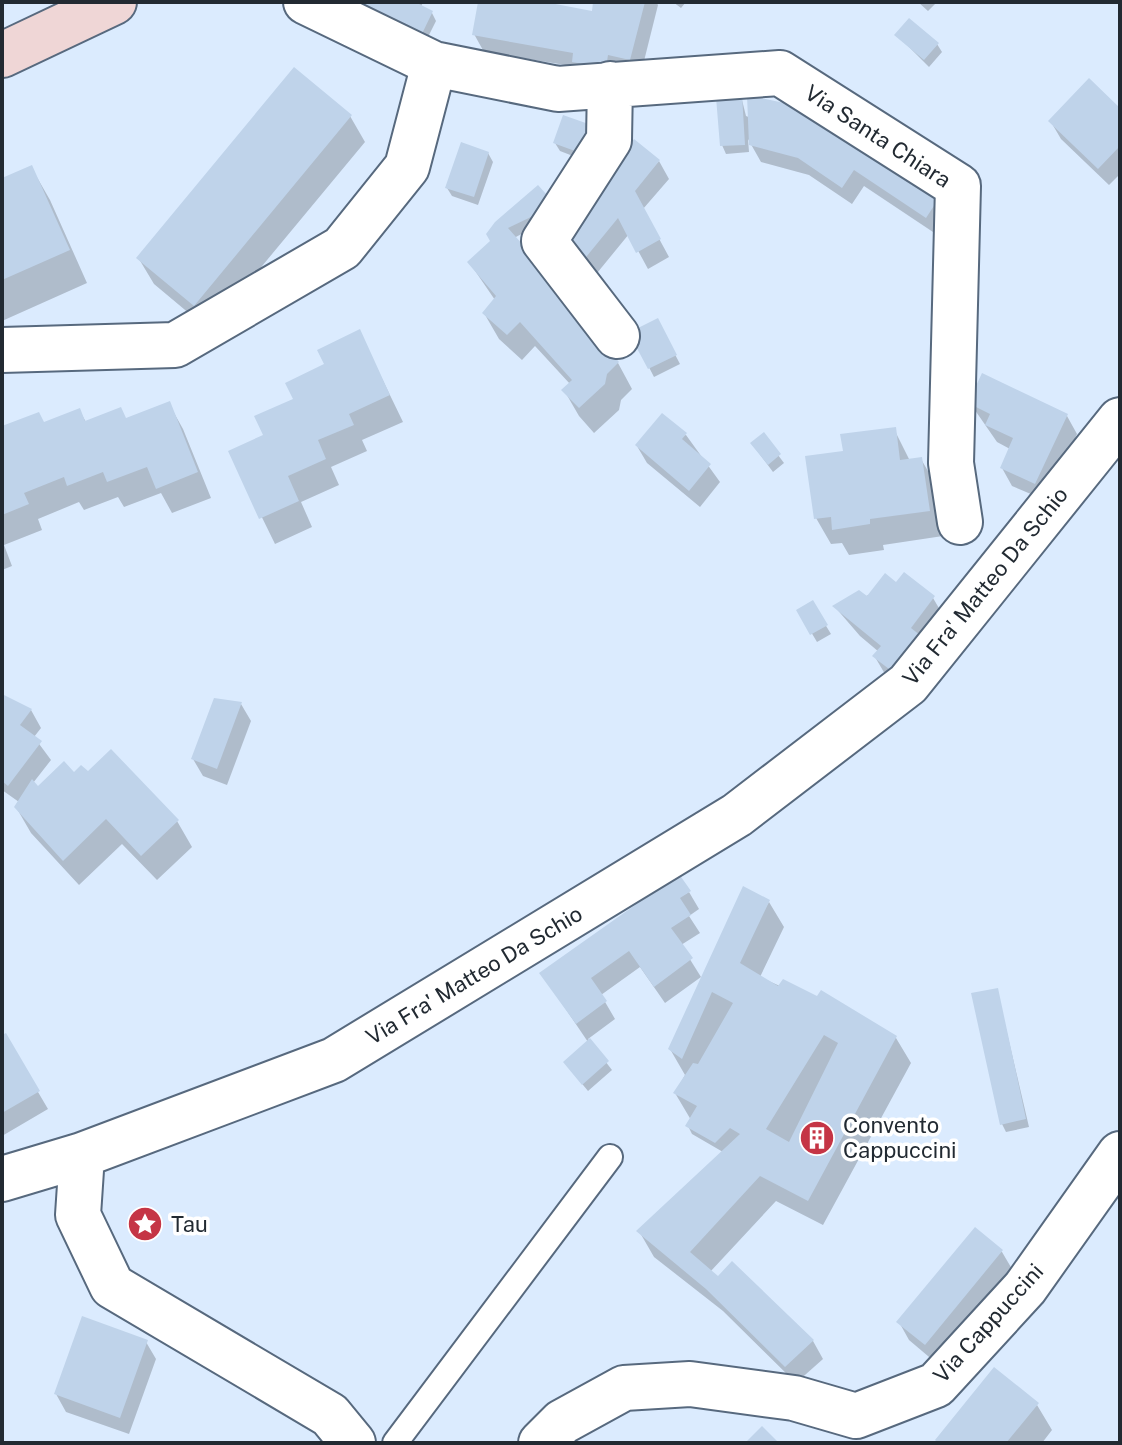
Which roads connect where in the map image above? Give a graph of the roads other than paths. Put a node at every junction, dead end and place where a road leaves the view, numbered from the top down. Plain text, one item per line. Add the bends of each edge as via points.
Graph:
1 (114, 2) edge
2 (306, 2) edge
3 (2, 55) edge
4 (434, 64) junction
5 (610, 84) junction
6 (617, 336) dead end
7 (2, 350) edge
8 (1120, 420) edge
9 (960, 522) dead end
10 (1120, 1154) edge
11 (82, 1155) junction
12 (610, 1157) dead end
13 (2, 1179) edge
14 (353, 1443) edge
15 (395, 1443) edge
16 (541, 1443) edge

1 - 3 street
2 - 4 street, Via Santa Chiara
4 - 5 street, Via Santa Chiara via 558,89
4 - 7 street via 407,167 342,248 175,345
5 - 6 street via 609,140 544,241
5 - 9 street, Via Santa Chiara via 780,73 958,186 951,463
8 - 11 street, Via Fra' Matteo Da Schio via 908,684 737,815 334,1060
10 - 16 street, Via Cappuccini via 1025,1288 936,1385 856,1416 794,1398 690,1384 624,1388 562,1422
11 - 13 street, Via Fra' Matteo Da Schio
11 - 14 street via 78,1215 112,1286 330,1415
12 - 15 lane

